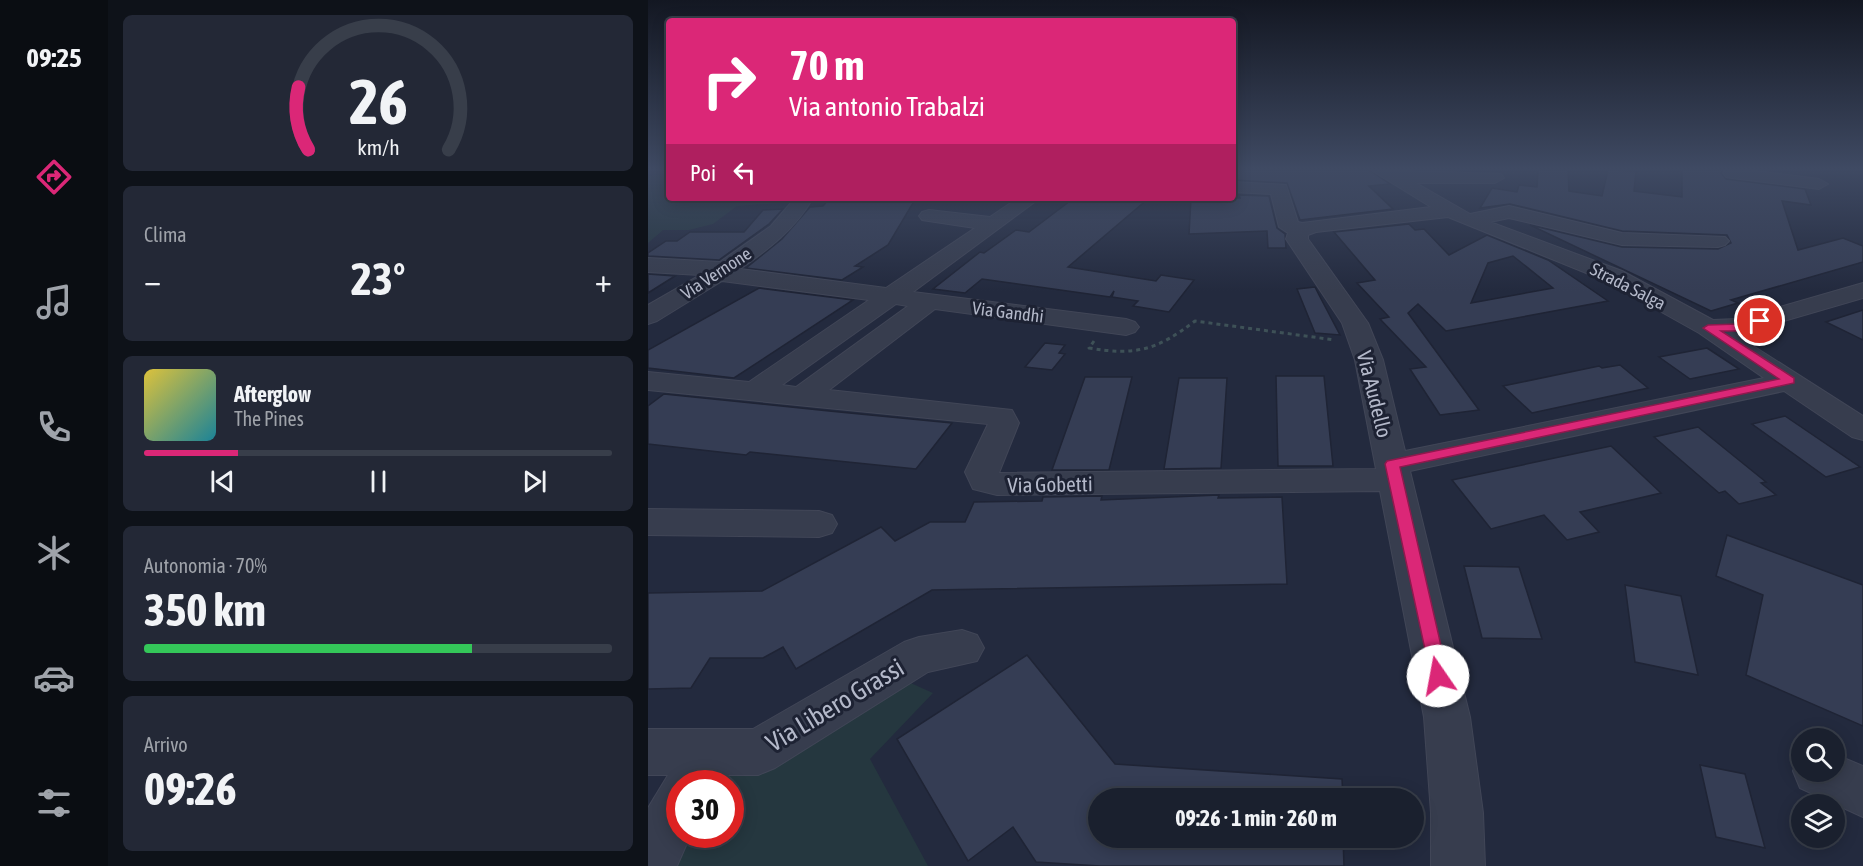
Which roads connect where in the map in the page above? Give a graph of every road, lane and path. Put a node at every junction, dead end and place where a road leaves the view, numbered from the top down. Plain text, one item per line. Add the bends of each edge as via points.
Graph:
1 (796, 210) edge
2 (1013, 210) edge
3 (1285, 210) edge
4 (1449, 210) edge
5 (928, 216) dead end
6 (1458, 216) junction
7 (994, 224) junction
8 (1302, 229) junction
9 (1718, 241) dead end
10 (648, 266) edge
11 (719, 271) junction
12 (1863, 290) edge
13 (890, 296) junction
14 (929, 302) junction
15 (648, 316) edge
16 (1116, 326) joint
17 (1708, 328) junction
18 (1363, 344) junction
19 (648, 381) edge
20 (1790, 381) junction
21 (754, 392) junction
22 (802, 396) junction
23 (1863, 430) edge
24 (1395, 472) junction
25 (648, 522) edge
26 (819, 524) dead end
27 (962, 648) dead end
28 (648, 752) edge
29 (699, 767) edge
30 (1842, 782) edge
31 (1863, 792) edge
32 (666, 828) edge
33 (650, 866) edge
34 (1458, 866) edge

1 - 11 street, Via Vernone via 768,239
2 - 7 street
3 - 8 street via 1289,226
4 - 6 street, Strada Salga
5 - 7 street
6 - 8 street
6 - 9 street via 1509,212 1622,239
6 - 17 street, Strada Salga via 1614,276
7 - 13 street
8 - 18 street, Via Audello via 1298,239 1301,246 1355,323
10 - 11 street, Via Gandhi
11 - 13 street, Via Gandhi
11 - 15 street, Via Vernone
12 - 17 street via 1740,327
13 - 14 street, Via Gandhi
13 - 21 street
14 - 16 street, Via Gandhi
14 - 22 street
16 - 18 path via 1089,348 1142,352 1165,345 1195,321
17 - 20 street, Strada Salga
18 - 24 street, Via Audello
19 - 21 street, Via Gobetti
20 - 23 street, Strada Salga
20 - 24 street
21 - 22 street, Via Gobetti
22 - 24 street, Via Gobetti via 1001,416 1004,423 982,472 985,481 997,484
24 - 34 street, Via Audello via 1447,717
25 - 26 street
27 - 29 street, Via Libero Grassi via 919,654 758,752
28 - 29 street, Via Libero Grassi
30 - 31 street
32 - 33 street

